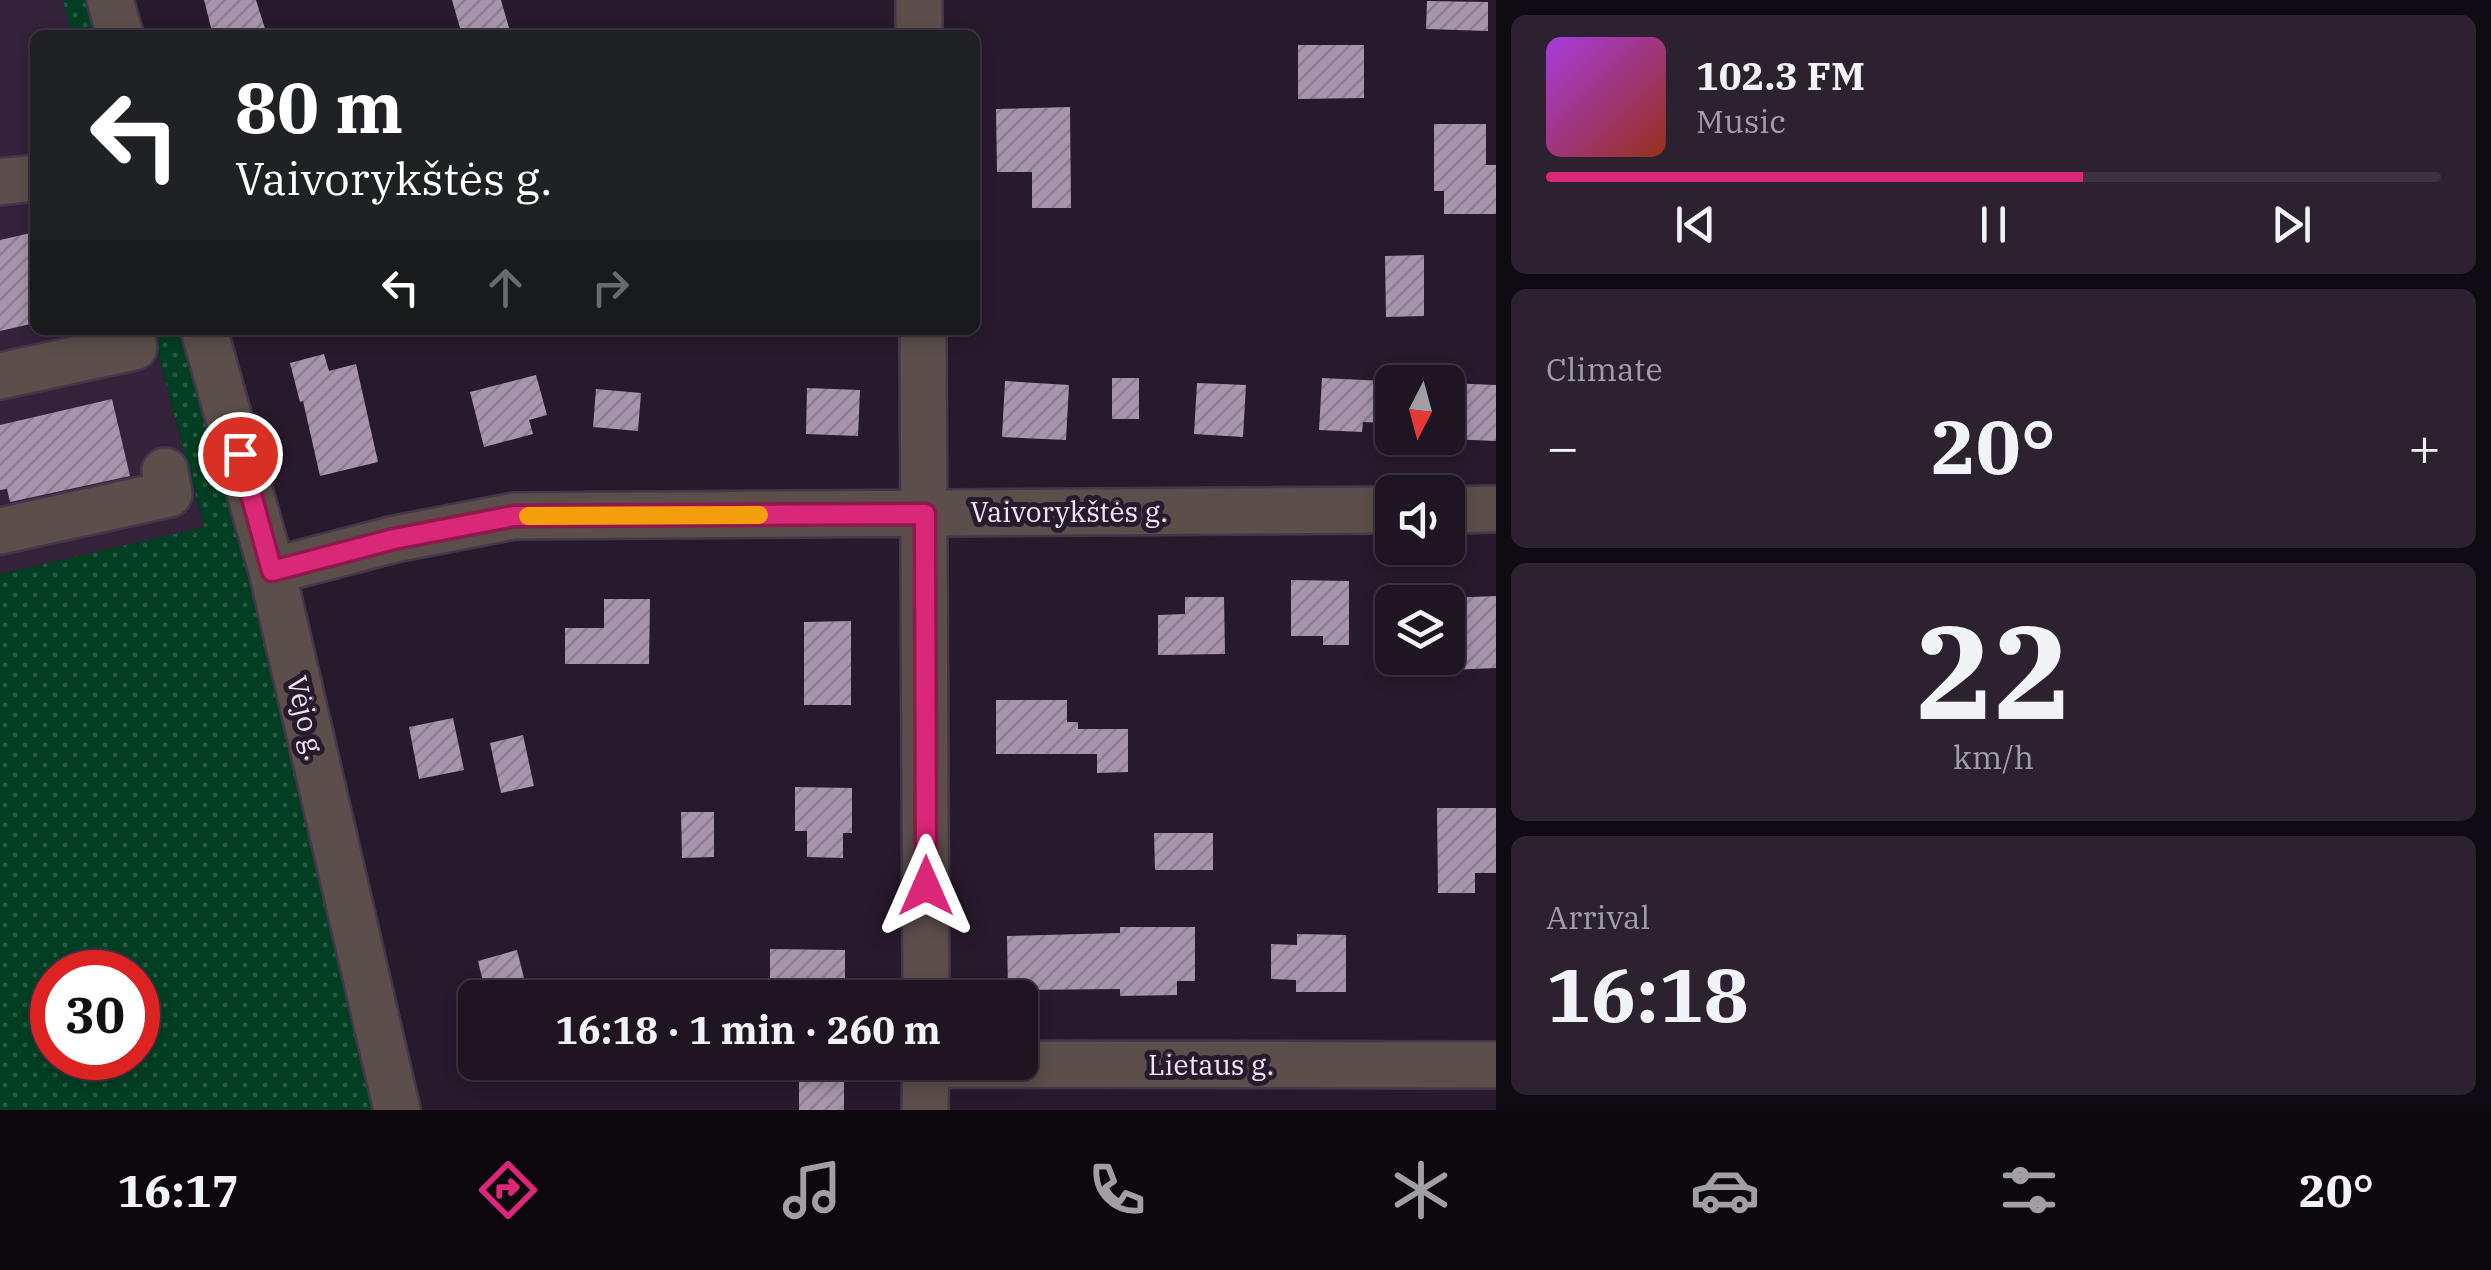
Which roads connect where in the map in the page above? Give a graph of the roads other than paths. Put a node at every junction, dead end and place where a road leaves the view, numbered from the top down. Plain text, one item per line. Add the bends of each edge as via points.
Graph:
1 (110, 0) edge
2 (918, 0) edge
3 (119, 30) edge
4 (919, 30) edge
5 (30, 179) edge
6 (0, 182) edge
7 (205, 335) edge
8 (923, 335) edge
9 (134, 347) dead end
10 (0, 376) edge
11 (165, 471) dead end
12 (1496, 509) edge
13 (1375, 510) edge
14 (1465, 510) edge
15 (925, 514) junction
16 (0, 531) edge
17 (272, 571) junction
18 (926, 980) edge
19 (1038, 1063) edge
20 (1496, 1064) edge
21 (926, 1080) edge
22 (397, 1110) edge
23 (926, 1110) edge

1 - 3 street
2 - 4 street
5 - 6 street
7 - 17 street, Vėjo g.
8 - 15 street
9 - 10 street
11 - 16 street via 169,494
12 - 14 street
13 - 15 street, Vaivorykštės g.
15 - 17 street, Vaivorykštės g. via 514,516
15 - 18 street
17 - 22 street, Vėjo g.
19 - 20 street, Lietaus g.
21 - 23 street

